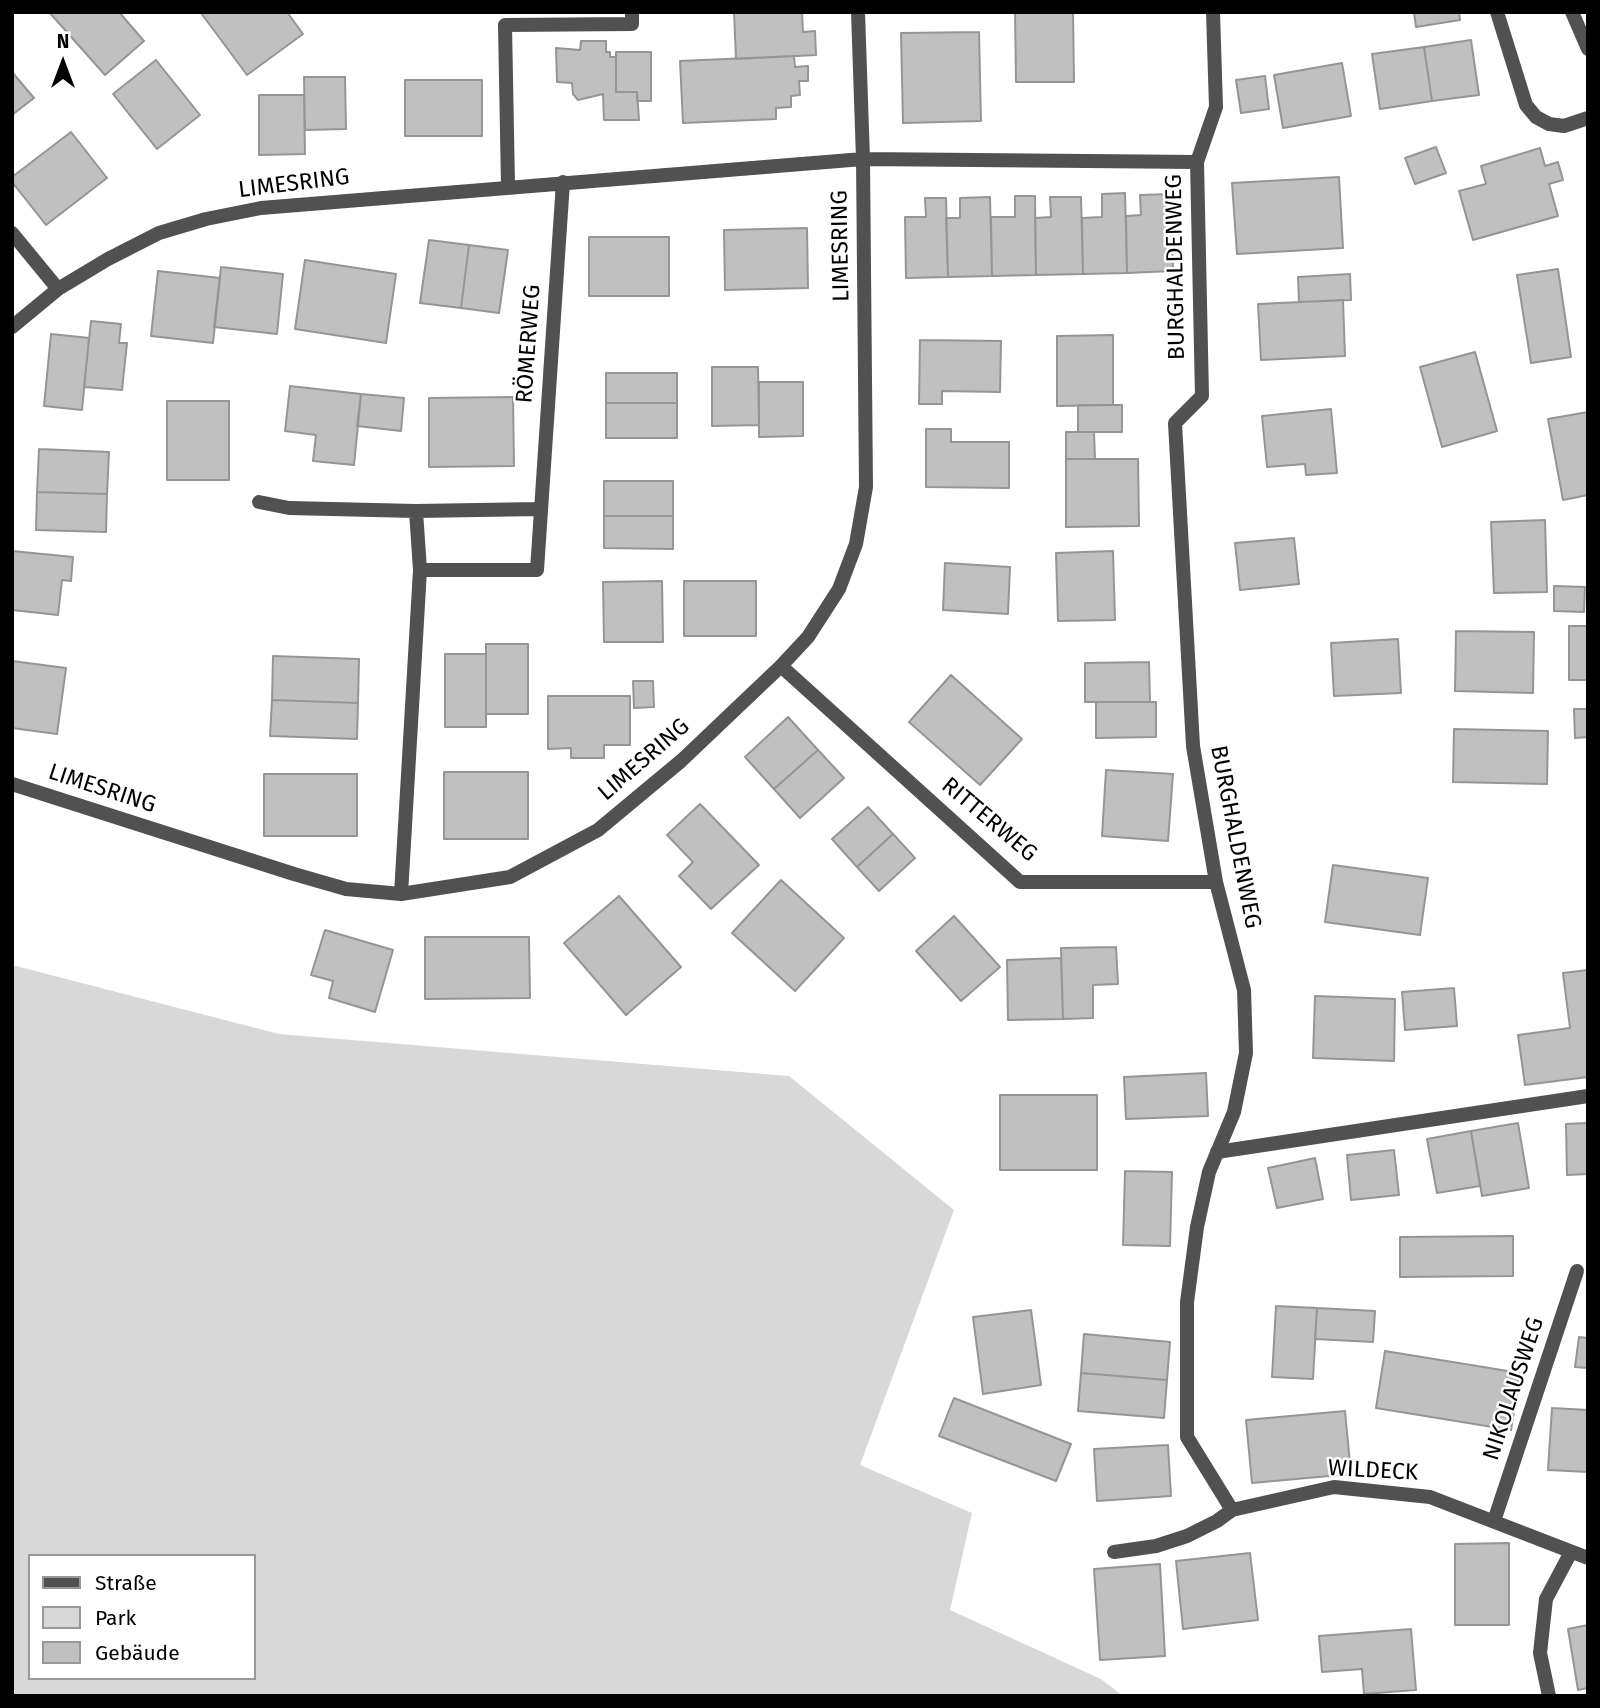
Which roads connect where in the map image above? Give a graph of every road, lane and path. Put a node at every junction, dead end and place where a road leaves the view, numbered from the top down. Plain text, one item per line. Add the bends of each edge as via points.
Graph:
1 (632, 12) edge
2 (858, 12) edge
3 (1213, 12) edge
4 (1497, 12) edge
5 (1572, 12) edge
6 (1588, 49) edge
7 (1588, 118) edge
8 (863, 159) junction
9 (1197, 162) junction
10 (564, 182) junction
11 (508, 186) junction
12 (12, 233) edge
13 (58, 289) junction
14 (12, 327) edge
15 (259, 502) dead end
16 (540, 509) junction
17 (416, 511) junction
18 (420, 570) junction
19 (781, 666) junction
20 (12, 784) edge
21 (1216, 883) junction
22 (401, 894) junction
23 (1588, 1096) edge
24 (1217, 1152) junction
25 (1577, 1271) dead end
26 (1232, 1510) junction
27 (1494, 1521) junction
28 (1114, 1552) dead end
29 (1571, 1552) junction
30 (1588, 1559) edge
31 (1549, 1696) edge

1 - 11 street via 632,24 505,25
2 - 8 street, LIMESRING
3 - 9 street, BURGHALDENWEG via 1216,107
4 - 7 street via 1526,105 1536,117 1564,126
5 - 6 street
8 - 9 street, BURGHALDENWEG
8 - 10 street, LIMESRING
8 - 19 street, LIMESRING via 866,487 856,544 839,589
9 - 21 street, BURGHALDENWEG via 1202,396 1175,423 1193,746
10 - 11 street, LIMESRING
10 - 16 street, RÖMERWEG
11 - 13 street, LIMESRING via 261,208 206,219 159,233
12 - 13 street
13 - 14 street, LIMESRING
15 - 17 street via 289,508
16 - 17 street
16 - 18 street, RÖMERWEG via 537,570
17 - 18 street
18 - 22 street
19 - 21 street, RITTERWEG via 1020,882
19 - 22 street, LIMESRING via 681,761 598,830 510,877
20 - 22 street, LIMESRING via 346,889
21 - 24 street, BURGHALDENWEG via 1244,990 1246,1053 1234,1112
23 - 24 street
24 - 26 street, BURGHALDENWEG via 1197,1227 1187,1302 1187,1437
25 - 27 street, NIKOLAUSWEG
26 - 27 street, WILDECK via 1334,1487 1430,1497
26 - 28 street, WILDECK via 1187,1536
27 - 29 street, WILDECK
29 - 30 street, WILDECK
29 - 31 street via 1546,1599 1540,1653

